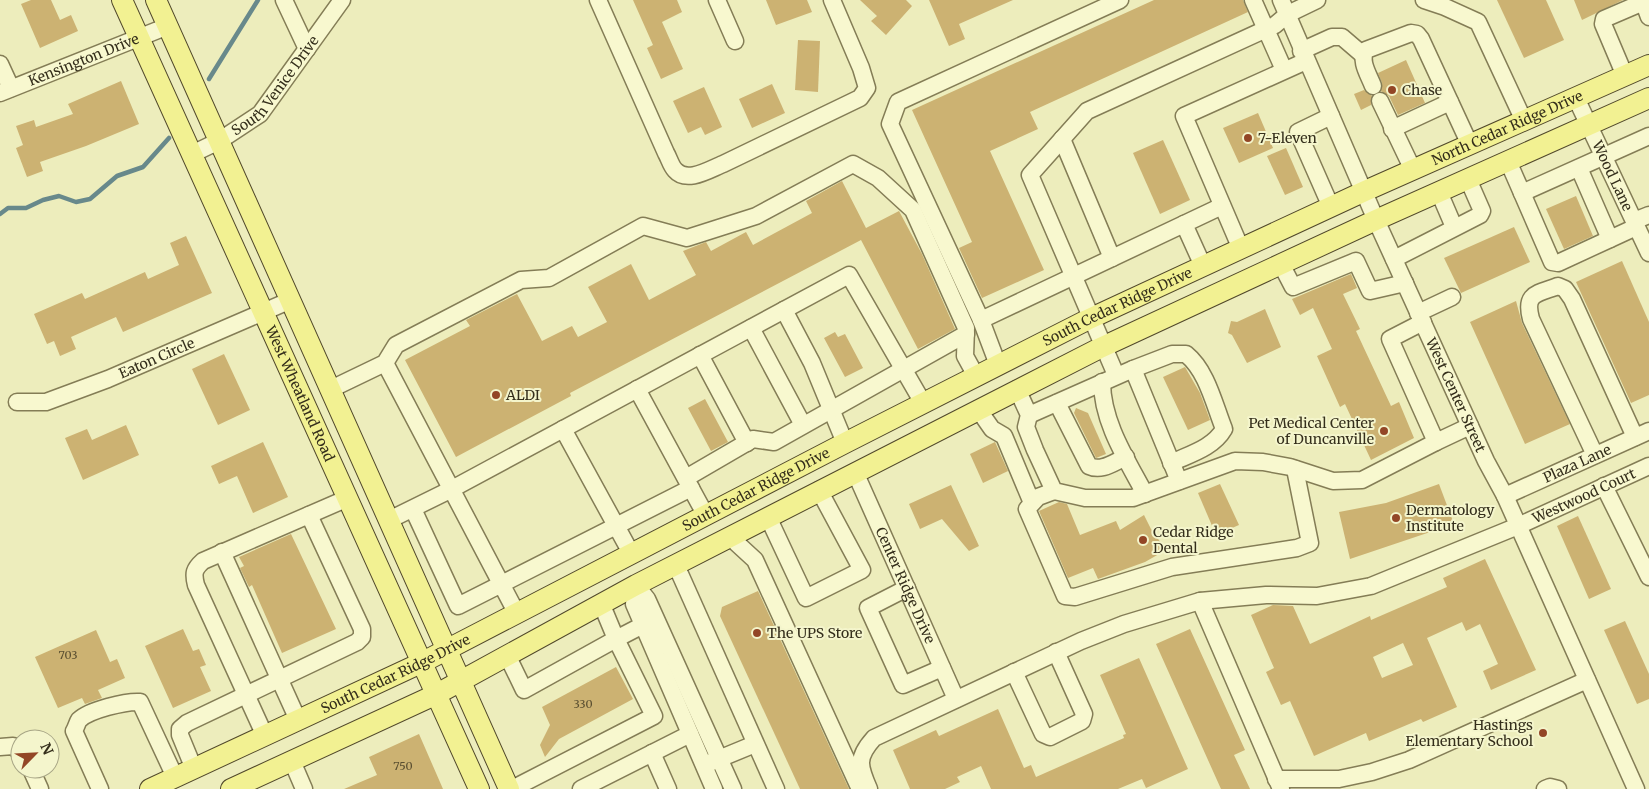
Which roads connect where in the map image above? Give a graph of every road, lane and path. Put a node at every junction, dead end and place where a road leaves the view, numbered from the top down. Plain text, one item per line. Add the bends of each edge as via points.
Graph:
1 (122, 0) edge
2 (156, 0) edge
3 (284, 0) edge
4 (342, 0) edge
5 (598, 0) edge
6 (717, 0) edge
7 (832, 0) edge
8 (1120, 0) edge
9 (1253, 0) edge
10 (1316, 0) edge
11 (1424, 0) edge
12 (1284, 7) edge
13 (1649, 17) edge
14 (168, 26) junction
15 (1266, 29) junction
16 (139, 37) junction
17 (735, 41) dead end
18 (307, 49) junction
19 (1363, 55) junction
20 (1303, 56) junction
21 (0, 64) edge
22 (1649, 65) edge
23 (1284, 70) junction
24 (1625, 76) junction
25 (1374, 86) dead end
26 (6, 90) edge
27 (1576, 98) junction
28 (1649, 98) edge
29 (1380, 101) dead end
30 (1450, 102) junction
31 (1331, 116) junction
32 (1524, 121) junction
33 (1590, 124) junction
34 (1392, 129) junction
35 (1649, 136) edge
36 (1062, 139) junction
37 (219, 141) junction
38 (1470, 145) junction
39 (192, 154) junction
40 (1604, 157) junction
41 (1508, 161) junction
42 (1579, 168) junction
43 (1413, 170) junction
44 (1468, 179) junction
45 (1365, 192) junction
46 (1439, 192) junction
47 (1522, 193) junction
48 (1222, 206) junction
49 (1331, 207) junction
50 (1649, 215) edge
51 (1376, 220) junction
52 (1184, 224) junction
53 (1635, 224) junction
54 (1454, 227) junction
55 (1610, 239) junction
56 (1322, 245) junction
57 (1241, 249) junction
58 (1649, 253) edge
59 (1112, 258) junction
60 (1394, 259) junction
61 (1281, 264) junction
62 (1203, 266) junction
63 (1334, 270) junction
64 (1073, 275) junction
65 (1405, 283) junction
66 (1452, 297) dead end
67 (291, 300) junction
68 (784, 310) junction
69 (264, 312) junction
70 (1092, 318) junction
71 (1421, 318) junction
72 (980, 320) junction
73 (751, 328) junction
74 (966, 334) junction
75 (1104, 346) junction
76 (700, 355) junction
77 (385, 363) junction
78 (998, 365) junction
79 (1133, 369) junction
80 (904, 371) junction
81 (976, 376) junction
82 (1109, 379) junction
83 (331, 389) junction
84 (638, 389) junction
85 (1017, 389) junction
86 (18, 402) dead end
87 (1057, 402) junction
88 (923, 403) junction
89 (832, 409) junction
90 (978, 409) junction
91 (1029, 415) junction
92 (803, 426) junction
93 (1470, 426) junction
94 (563, 429) junction
95 (1642, 434) edge
96 (353, 438) junction
97 (1436, 442) junction
98 (747, 443) junction
99 (845, 443) junction
100 (1595, 455) junction
101 (1126, 457) junction
102 (1171, 463) junction
103 (1649, 466) edge
104 (1295, 469) junction
105 (855, 472) junction
106 (1179, 480) junction
107 (688, 483) junction
108 (1604, 486) junction
109 (450, 490) junction
110 (819, 490) junction
111 (1054, 491) junction
112 (1146, 494) junction
113 (1504, 496) junction
114 (348, 498) junction
115 (1032, 503) junction
116 (413, 509) junction
117 (705, 514) junction
118 (309, 515) junction
119 (768, 517) junction
120 (390, 520) junction
121 (1518, 526) junction
122 (616, 527) junction
123 (730, 537) junction
124 (222, 552) junction
125 (630, 553) junction
126 (676, 565) junction
127 (1649, 577) edge
128 (501, 583) junction
129 (636, 585) junction
130 (907, 588) junction
131 (1200, 601) junction
132 (601, 603) junction
133 (516, 612) junction
134 (643, 625) junction
135 (616, 640) junction
136 (447, 648) junction
137 (1056, 652) junction
138 (507, 655) junction
139 (423, 662) junction
140 (942, 668) junction
141 (1014, 672) junction
142 (280, 680) junction
143 (460, 680) junction
144 (1587, 680) junction
145 (437, 694) junction
146 (246, 696) junction
147 (956, 699) junction
148 (298, 720) junction
149 (690, 734) junction
150 (264, 736) junction
151 (756, 744) junction
152 (652, 753) junction
153 (719, 759) junction
154 (292, 761) junction
155 (704, 766) junction
156 (184, 778) edge
157 (1278, 784) edge
158 (100, 789) edge
159 (150, 789) edge
160 (231, 789) edge
161 (304, 789) edge
162 (479, 789) edge
163 (511, 789) edge
164 (581, 789) edge
165 (668, 789) edge
166 (714, 789) edge
167 (733, 789) edge
168 (776, 789) edge
169 (860, 789) edge
170 (869, 789) edge
171 (1545, 789) edge
172 (1558, 789) edge
173 (1636, 789) edge

1 - 16 main road, West Wheatland Road
2 - 14 main road, West Wheatland Road
3 - 18 street
4 - 18 street, South Venice Drive
5 - 7 street via 666,153 676,172 687,177 723,164 860,98 868,88
6 - 17 street
8 - 72 street via 898,102 890,124
9 - 15 street
10 - 12 street
11 - 32 street via 1478,22
12 - 15 street via 1275,25
12 - 20 street, West Center Street
13 - 24 street via 1644,6 1639,4 1604,19 1603,24
14 - 16 street, Kensington Drive
14 - 37 main road, West Wheatland Road
15 - 23 street
15 - 36 street via 1086,111
16 - 26 street, Kensington Drive
16 - 39 main road, West Wheatland Road
18 - 37 street, South Venice Drive via 260,114
19 - 20 street via 1342,37 1332,37
19 - 25 street
19 - 30 street via 1366,50 1411,33 1417,34
20 - 23 street
20 - 31 street, West Center Street
21 - 26 street
22 - 24 main road, North Cedar Ridge Drive
23 - 48 street via 1184,116
24 - 27 main road, North Cedar Ridge Drive
27 - 32 main road, North Cedar Ridge Drive
27 - 33 street, Wood Lane
28 - 33 main road
29 - 34 street
30 - 34 street
30 - 38 street
31 - 45 street, West Center Street
31 - 49 street via 1298,132
32 - 38 main road, North Cedar Ridge Drive
33 - 40 street, Wood Lane
33 - 41 main road
34 - 43 street
35 - 40 street
36 - 59 street
36 - 64 street via 1030,175
37 - 39 street, South Venice Drive
37 - 67 main road, West Wheatland Road
38 - 43 main road, North Cedar Ridge Drive
39 - 69 main road, West Wheatland Road
40 - 42 street
40 - 53 street, Wood Lane
41 - 44 main road
41 - 47 street
42 - 47 street
42 - 55 street
43 - 45 main road, North Cedar Ridge Drive
44 - 46 main road
44 - 54 street via 1482,211
45 - 49 main road, South Cedar Ridge Drive
45 - 51 street, West Center Street
46 - 51 main road
46 - 54 street
47 - 55 street via 1552,262 1558,263
48 - 52 street
48 - 57 street
49 - 57 main road, South Cedar Ridge Drive
50 - 53 street
51 - 56 main road, South Cedar Ridge Drive
51 - 60 street, West Center Street
52 - 59 street
52 - 62 street
53 - 55 street
53 - 58 street, Wood Lane
54 - 60 street
56 - 61 main road, South Cedar Ridge Drive
56 - 63 street
57 - 62 main road, South Cedar Ridge Drive
59 - 64 street
60 - 65 street, West Center Street
61 - 63 street via 1293,288
61 - 75 main road, South Cedar Ridge Drive
62 - 70 main road, South Cedar Ridge Drive
63 - 65 street via 1356,261 1370,291
64 - 70 street
64 - 72 street
65 - 71 street, West Center Street
66 - 71 street
67 - 69 street, Eaton Circle
67 - 83 main road, West Wheatland Road
68 - 73 street
68 - 80 street via 850,275
68 - 89 street
69 - 86 street, Eaton Circle via 46,402
69 - 114 main road, West Wheatland Road
70 - 75 street
70 - 78 main road, South Cedar Ridge Drive
71 - 93 street, West Center Street
71 - 97 street via 1390,339
72 - 78 street
73 - 76 street
73 - 92 street
74 - 77 street via 913,210 878,178 853,164 756,216 687,238 643,226 549,278 521,280 396,344
74 - 80 street
74 - 81 street via 965,356
75 - 82 street
75 - 85 main road, South Cedar Ridge Drive
76 - 84 street
76 - 98 street
77 - 83 street
77 - 109 street
78 - 81 main road, South Cedar Ridge Drive
79 - 82 street
79 - 102 street
79 - 102 street via 1172,354 1186,354 1202,375 1224,429 1204,448
80 - 88 street
80 - 89 street
81 - 88 main road, South Cedar Ridge Drive
82 - 87 street
82 - 101 street via 1102,400
83 - 96 main road, West Wheatland Road
84 - 94 street
84 - 107 street
85 - 90 main road, South Cedar Ridge Drive
85 - 91 street
87 - 91 street
87 - 101 street via 1089,466 1105,467
88 - 99 main road, South Cedar Ridge Drive
89 - 92 street
89 - 99 street
90 - 105 main road, South Cedar Ridge Drive
90 - 115 street via 992,429 1004,436
91 - 111 street via 1026,427
92 - 98 street via 774,442 753,440
93 - 97 street
93 - 113 street, West Center Street
94 - 109 street
94 - 122 street
95 - 100 street, Plaza Lane
95 - 100 street via 1572,299 1558,286 1537,294 1529,299 1527,306 1531,319
96 - 114 main road via 352,488
96 - 120 main road, West Wheatland Road
97 - 104 street via 1362,480 1333,481
98 - 107 street
99 - 105 main road
99 - 117 main road, South Cedar Ridge Drive
100 - 113 street, Plaza Lane
101 - 112 street
102 - 106 street
103 - 108 street, Westwood Court
104 - 106 street via 1263,462 1235,461
104 - 115 street via 1310,543 1297,548 1172,567 1075,597 1065,596 1059,583 1027,509
105 - 110 main road, South Cedar Ridge Drive
105 - 130 street, Center Ridge Drive
106 - 112 street
107 - 117 street
107 - 122 street
108 - 121 street, Westwood Court
108 - 127 street
109 - 116 street
109 - 128 street
110 - 119 main road, South Cedar Ridge Drive
110 - 119 street via 862,570 806,598
111 - 112 street via 1085,498 1134,498
111 - 115 street
113 - 121 street, West Center Street
114 - 118 street
114 - 139 main road, West Wheatland Road
116 - 120 street
116 - 128 street via 458,606
117 - 125 main road, South Cedar Ridge Drive
118 - 124 street
118 - 142 street via 362,629 362,637
119 - 123 main road, South Cedar Ridge Drive
120 - 136 main road, West Wheatland Road
121 - 131 street, Westwood Court via 1371,586 1317,596 1266,595
121 - 144 street, West Center Street
122 - 125 street
122 - 128 street
123 - 126 main road, South Cedar Ridge Drive
123 - 169 street via 755,560
124 - 142 street
124 - 146 street via 202,561 193,574
125 - 129 main road
125 - 133 main road, South Cedar Ridge Drive
126 - 129 main road, South Cedar Ridge Drive
126 - 151 street
128 - 133 street
129 - 132 main road, South Cedar Ridge Drive
129 - 134 street via 634,604
129 - 153 street via 647,599
130 - 140 street, Center Ridge Drive
130 - 140 street via 868,608 903,685
131 - 137 street, Westwood Court via 1124,624
131 - 157 street
132 - 135 street
132 - 138 main road, South Cedar Ridge Drive
133 - 136 main road, South Cedar Ridge Drive
134 - 135 street
134 - 149 street
135 - 138 street via 524,690
135 - 163 street via 654,716
136 - 139 main road, South Cedar Ridge Drive
136 - 143 main road, West Wheatland Road
137 - 141 street, Westwood Court
137 - 141 street via 1084,714 1082,721 1058,733 1043,734
138 - 143 main road, South Cedar Ridge Drive
139 - 145 main road, West Wheatland Road
139 - 148 main road, South Cedar Ridge Drive
140 - 147 street, Center Ridge Drive
141 - 147 street, Westwood Court
142 - 146 street
142 - 148 street
143 - 145 main road, South Cedar Ridge Drive
143 - 163 main road, West Wheatland Road
144 - 157 street via 1445,744 1372,772 1339,779
144 - 173 street, West Center Street
145 - 154 main road, South Cedar Ridge Drive
145 - 162 main road, West Wheatland Road
146 - 150 street
146 - 156 street via 180,729
147 - 170 street, Westwood Court via 874,738 862,751 860,768
148 - 150 main road, South Cedar Ridge Drive
149 - 152 street
149 - 155 street
150 - 156 main road, South Cedar Ridge Drive
151 - 153 street
151 - 168 street
152 - 164 street
152 - 165 street
153 - 155 street
153 - 167 street
154 - 160 main road, South Cedar Ridge Drive
154 - 161 street
155 - 166 street
156 - 158 street via 140,702 130,702 80,720 74,731
156 - 159 main road, South Cedar Ridge Drive
171 - 172 street

